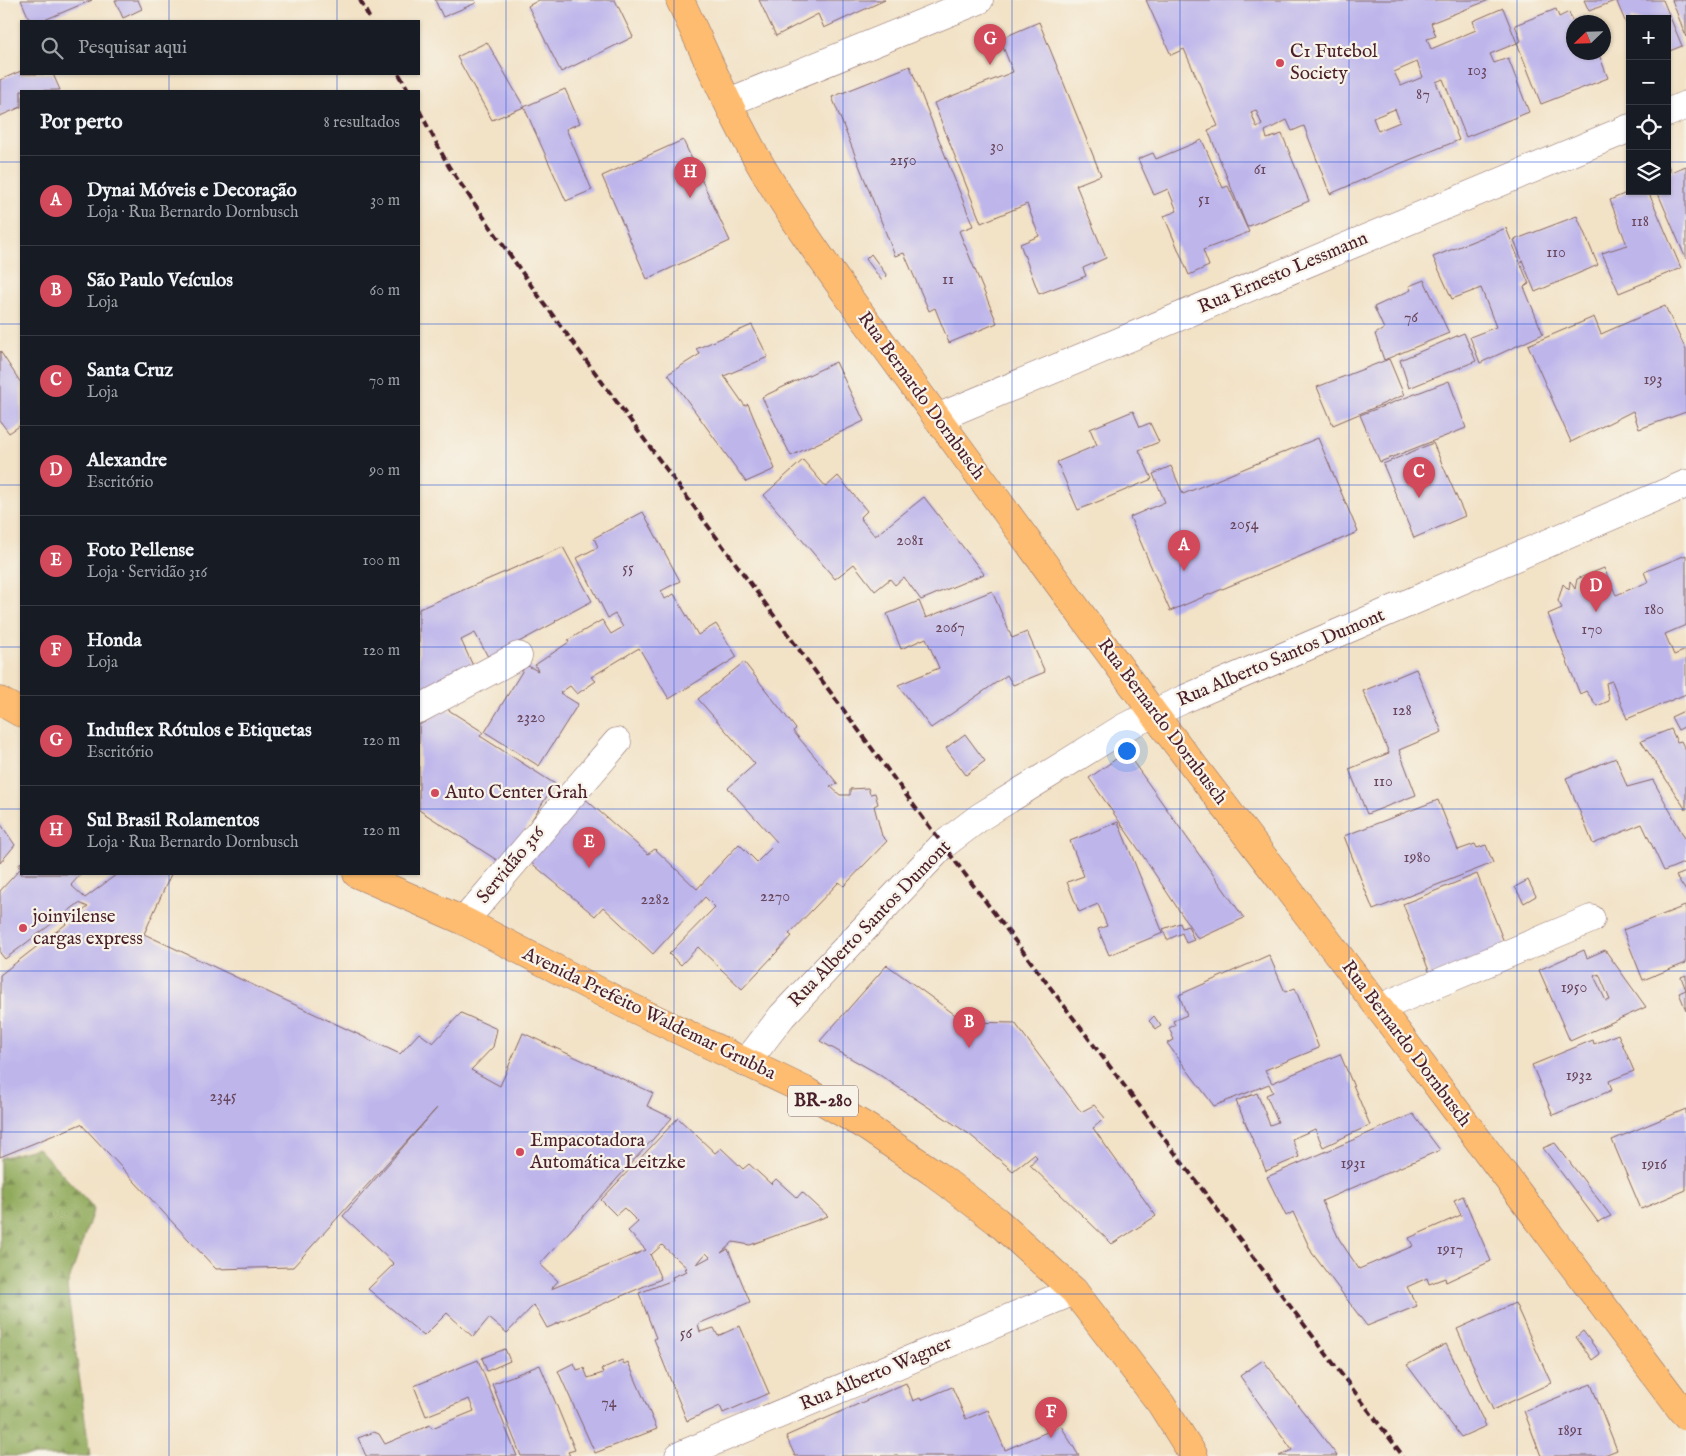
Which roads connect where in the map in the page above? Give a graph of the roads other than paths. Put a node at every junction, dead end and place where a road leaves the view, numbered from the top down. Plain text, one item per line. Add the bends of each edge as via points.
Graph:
1 (680, 0) edge
2 (979, 0) edge
3 (729, 102) junction
4 (1686, 105) edge
5 (1671, 111) edge
6 (1626, 130) edge
7 (937, 418) junction
8 (1686, 484) edge
9 (518, 656) dead end
10 (420, 708) edge
11 (1154, 714) junction
12 (616, 742) dead end
13 (359, 875) edge
14 (1591, 919) dead end
15 (464, 921) junction
16 (1379, 1008) junction
17 (746, 1062) junction
18 (1074, 1291) junction
19 (1686, 1416) edge
20 (679, 1456) edge
21 (1194, 1456) edge

1 - 3 highway, Rua Bernardo Dornbusch
2 - 3 street
3 - 7 highway, Rua Bernardo Dornbusch via 772,184 808,240
4 - 5 street
6 - 7 street, Rua Ernesto Lessmann
7 - 11 highway, Rua Bernardo Dornbusch
8 - 11 street, Rua Alberto Santos Dumont
9 - 10 street
11 - 16 highway, Rua Bernardo Dornbusch
11 - 17 street, Rua Alberto Santos Dumont via 1125,727 1020,792 943,845 782,1016
12 - 15 street, Servidão 316
13 - 15 highway, Avenida Prefeito Waldemar Grubba / BR-280
14 - 16 street
15 - 17 highway, Avenida Prefeito Waldemar Grubba / BR-280 via 622,1003
16 - 19 highway, Rua Bernardo Dornbusch
17 - 18 highway, Avenida Prefeito Waldemar Grubba / BR-280 via 804,1090 934,1173 997,1221
18 - 20 street, Rua Alberto Wagner
18 - 21 highway, Avenida Prefeito Waldemar Grubba / BR-280 via 1161,1404

